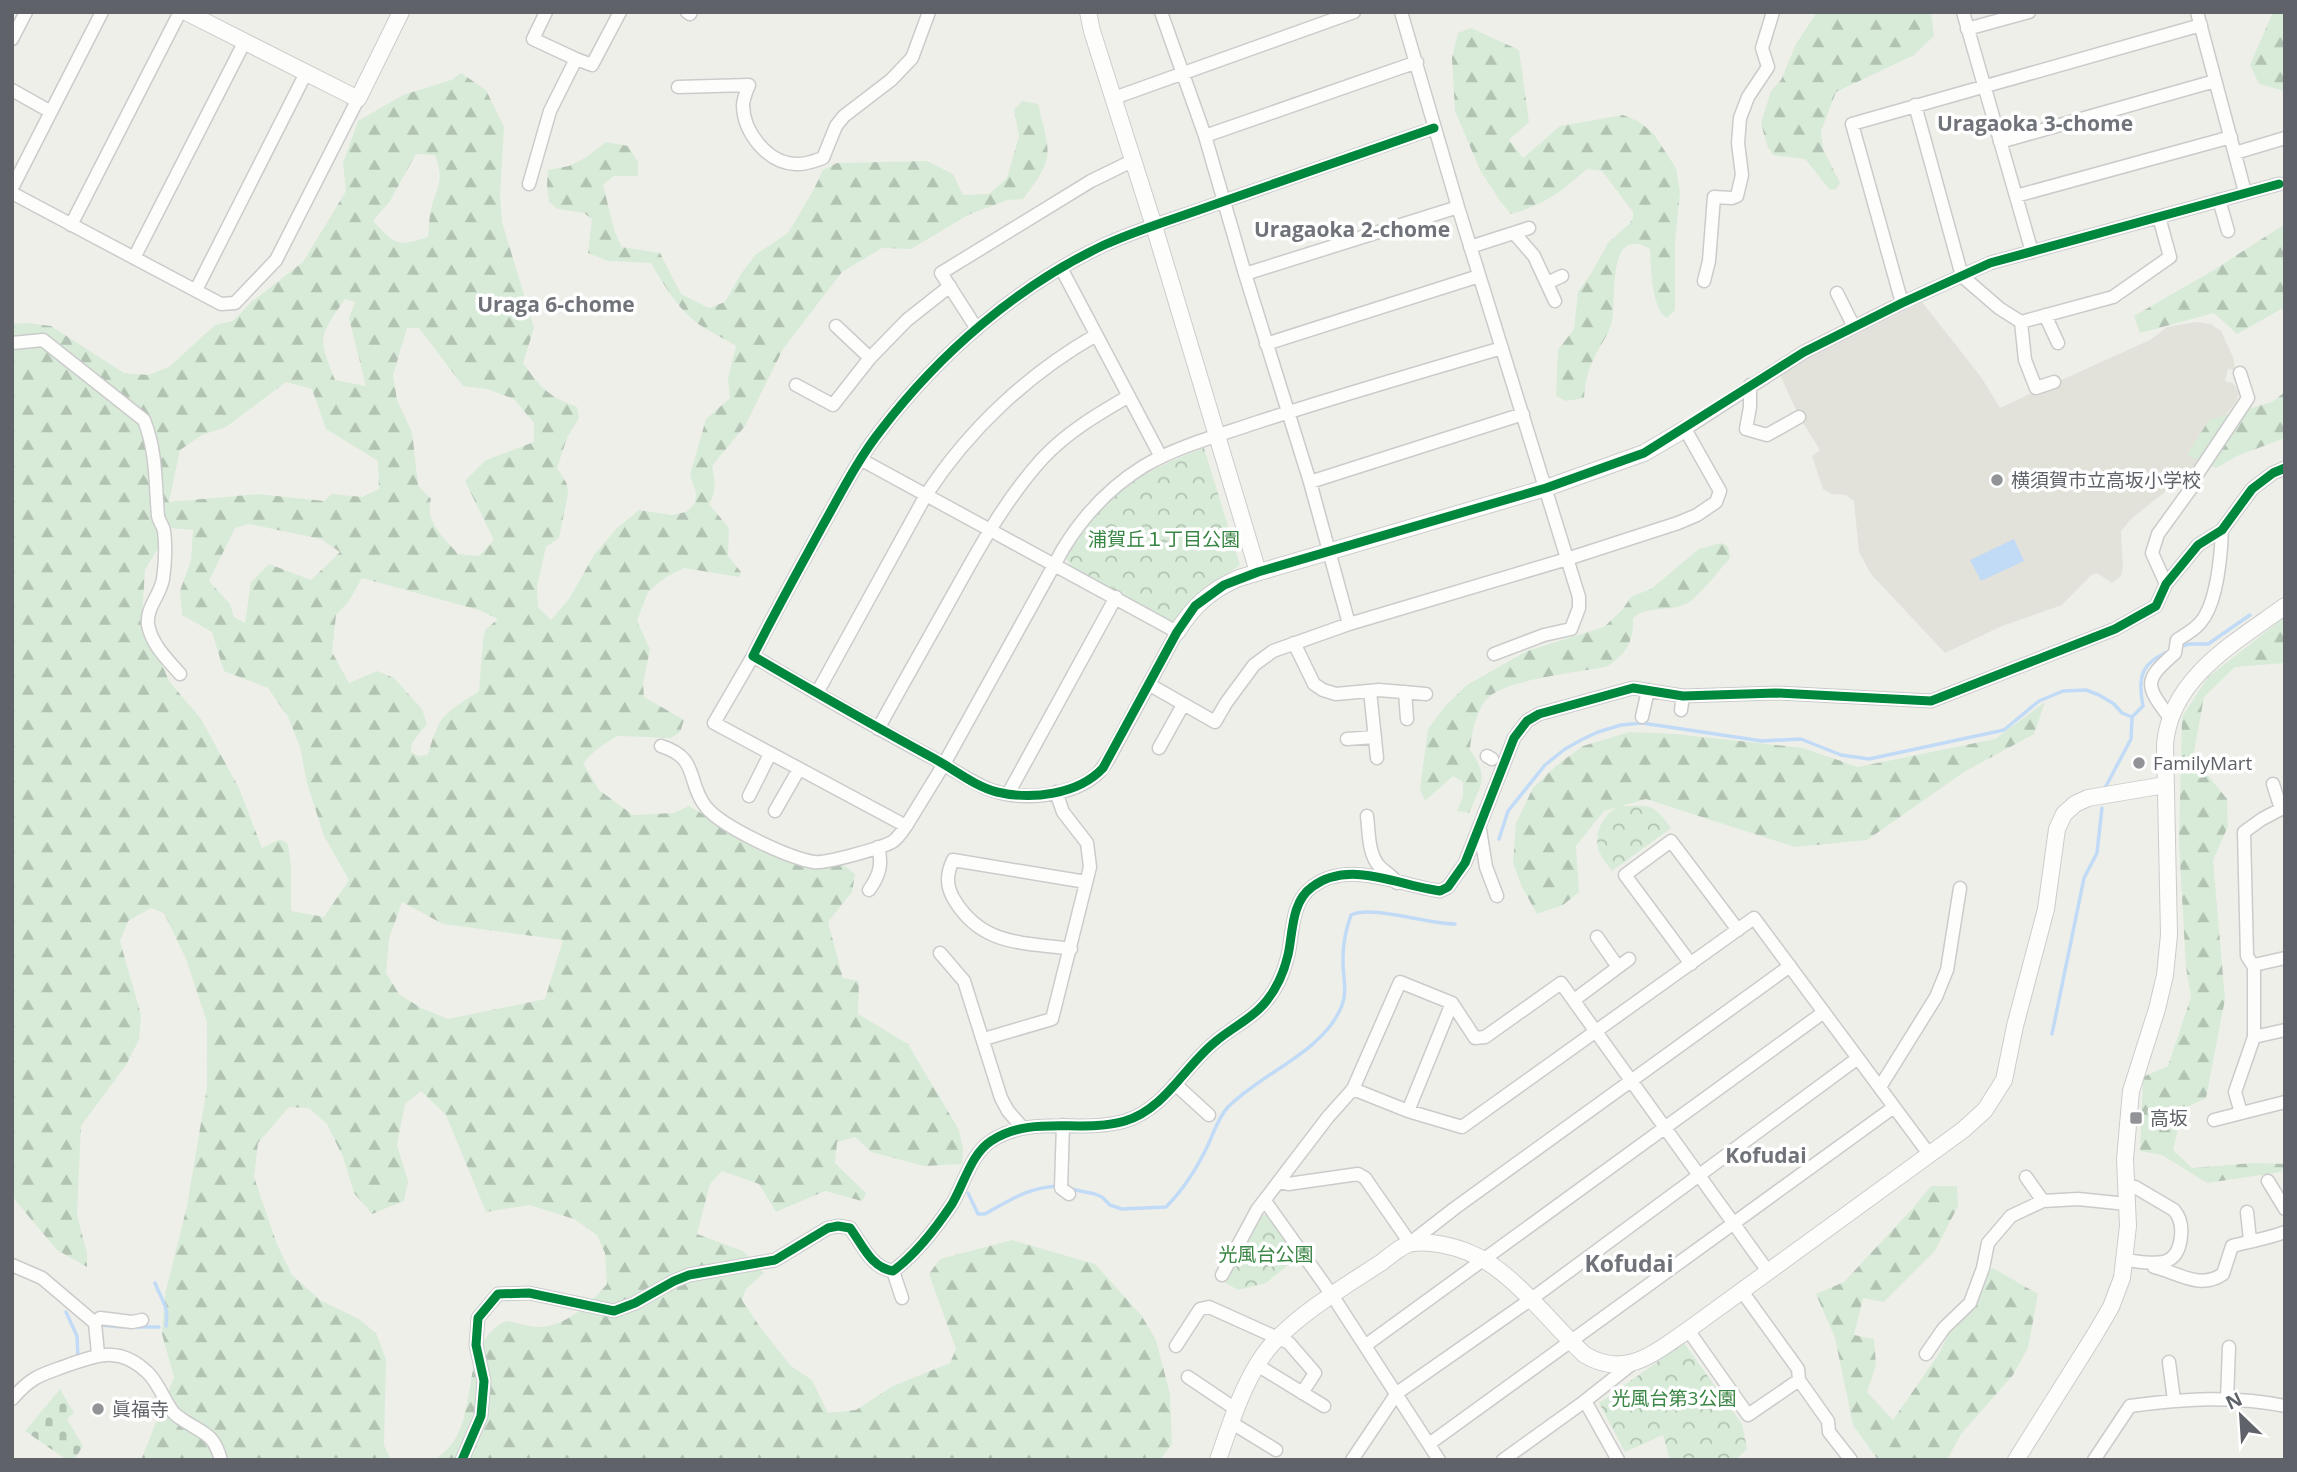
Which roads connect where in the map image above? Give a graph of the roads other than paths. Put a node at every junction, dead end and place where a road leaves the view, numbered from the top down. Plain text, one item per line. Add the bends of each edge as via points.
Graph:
1 (26, 12) edge
2 (102, 12) edge
3 (180, 12) edge
4 (186, 12) edge
5 (401, 12) edge
6 (546, 12) edge
7 (620, 12) edge
8 (929, 12) edge
9 (1088, 12) edge
10 (1161, 12) edge
11 (1354, 12) edge
12 (1401, 12) edge
13 (1773, 12) edge
14 (1963, 12) edge
15 (2029, 12) edge
16 (2202, 16) edge
17 (1967, 29) junction
18 (12, 39) edge
19 (244, 43) junction
20 (576, 60) junction
21 (1417, 62) junction
22 (306, 74) junction
23 (1183, 74) junction
24 (2216, 81) junction
25 (1984, 86) junction
26 (678, 87) dead end
27 (12, 90) edge
28 (1114, 97) junction
29 (358, 99) junction
30 (1915, 105) junction
31 (51, 112) junction
32 (1434, 128) junction
33 (1205, 136) junction
34 (2231, 136) junction
35 (2285, 138) edge
36 (2000, 142) junction
37 (2235, 153) junction
38 (1132, 160) junction
39 (529, 184) dead end
40 (2279, 184) dead end
41 (12, 191) edge
42 (2245, 192) junction
43 (2016, 196) junction
44 (2219, 200) junction
45 (1225, 201) junction
46 (1458, 207) junction
47 (2159, 217) junction
48 (71, 225) junction
49 (1154, 226) junction
50 (1529, 228) dead end
51 (2228, 230) dead end
52 (1514, 233) junction
53 (1470, 247) junction
54 (2032, 252) junction
55 (134, 258) junction
56 (1061, 268) junction
57 (1245, 274) junction
58 (1479, 276) junction
59 (1562, 276) dead end
60 (1962, 276) junction
61 (1704, 281) dead end
62 (1547, 283) junction
63 (950, 286) junction
64 (196, 290) junction
65 (1837, 293) dead end
66 (1555, 301) dead end
67 (1902, 303) junction
68 (2045, 315) junction
69 (2021, 322) junction
70 (836, 326) dead end
71 (1854, 327) junction
72 (977, 329) junction
73 (1096, 335) junction
74 (12, 343) edge
75 (2058, 343) dead end
76 (1266, 344) junction
77 (1502, 348) junction
78 (870, 358) junction
79 (2240, 373) dead end
80 (2054, 382) dead end
81 (796, 385) dead end
82 (1751, 385) junction
83 (1129, 396) junction
84 (1288, 412) junction
85 (1523, 414) junction
86 (1799, 416) dead end
87 (1685, 429) junction
88 (1216, 436) junction
89 (1161, 457) junction
90 (860, 459) junction
91 (2285, 468) edge
92 (1310, 482) junction
93 (1546, 488) junction
94 (926, 495) junction
95 (989, 529) junction
96 (2222, 530) junction
97 (1329, 552) junction
98 (1567, 559) junction
99 (1055, 564) junction
100 (1258, 572) junction
101 (2166, 584) junction
102 (1116, 597) junction
103 (2195, 599) dead end
104 (2209, 605) junction
105 (2285, 606) edge
106 (1349, 624) junction
107 (1177, 632) junction
108 (1294, 643) junction
109 (1494, 654) dead end
110 (753, 656) junction
111 (180, 674) dead end
112 (1150, 685) junction
113 (1648, 690) junction
114 (1370, 691) junction
115 (1405, 692) junction
116 (817, 693) junction
117 (1426, 694) dead end
118 (1684, 696) junction
119 (1183, 705) junction
120 (1681, 710) dead end
121 (1642, 717) dead end
122 (2170, 718) junction
123 (1407, 719) dead end
124 (878, 729) junction
125 (1375, 737) junction
126 (1347, 738) dead end
127 (661, 746) dead end
128 (1159, 748) dead end
129 (770, 754) junction
130 (1377, 758) dead end
131 (944, 764) junction
132 (799, 769) junction
133 (2165, 785) junction
134 (2273, 785) dead end
135 (1056, 792) junction
136 (1008, 794) junction
137 (749, 796) dead end
138 (2283, 808) edge
139 (775, 811) dead end
140 (1367, 816) dead end
141 (906, 826) junction
142 (1480, 829) junction
143 (878, 847) junction
144 (1086, 881) junction
145 (1397, 883) junction
146 (1960, 888) dead end
147 (869, 890) dead end
148 (1497, 896) dead end
149 (1738, 930) junction
150 (1597, 937) dead end
151 (1071, 949) junction
152 (940, 953) dead end
153 (2285, 958) edge
154 (1691, 964) junction
155 (2254, 965) junction
156 (1790, 966) junction
157 (1574, 1000) junction
158 (1452, 1003) junction
159 (1824, 1012) junction
160 (2285, 1030) edge
161 (1596, 1032) junction
162 (2254, 1037) junction
163 (984, 1039) junction
164 (1858, 1058) junction
165 (1631, 1080) junction
166 (1175, 1084) junction
167 (1880, 1087) junction
168 (1353, 1089) junction
169 (2285, 1102) edge
170 (1894, 1107) junction
171 (1408, 1111) junction
172 (2241, 1112) junction
173 (1209, 1115) dead end
174 (2214, 1120) dead end
175 (1063, 1125) junction
176 (1022, 1127) junction
177 (1665, 1128) junction
178 (1929, 1154) junction
179 (1699, 1175) junction
180 (2026, 1177) dead end
181 (2268, 1181) dead end
182 (1279, 1182) junction
183 (2126, 1186) junction
184 (1069, 1194) dead end
185 (1265, 1201) junction
186 (2043, 1201) junction
187 (2127, 1205) junction
188 (2285, 1209) edge
189 (2247, 1212) dead end
190 (1734, 1223) junction
191 (2285, 1232) edge
192 (2250, 1240) junction
193 (1410, 1243) junction
194 (1484, 1260) junction
195 (2125, 1260) junction
196 (2153, 1263) junction
197 (12, 1265) edge
198 (1767, 1270) junction
199 (893, 1271) junction
200 (1222, 1275) dead end
201 (1741, 1290) junction
202 (1332, 1295) junction
203 (902, 1298) dead end
204 (1530, 1300) junction
205 (142, 1320) dead end
206 (95, 1323) junction
207 (1688, 1330) junction
208 (1279, 1337) junction
209 (1570, 1341) junction
210 (1366, 1345) junction
211 (1176, 1346) dead end
212 (2229, 1347) dead end
213 (98, 1354) junction
214 (1926, 1354) dead end
215 (2169, 1362) dead end
216 (1633, 1363) junction
217 (1257, 1365) junction
218 (1188, 1377) dead end
219 (1799, 1380) junction
220 (1302, 1393) junction
221 (1397, 1393) junction
222 (12, 1399) edge
223 (2227, 1399) junction
224 (2174, 1400) junction
225 (1585, 1401) junction
226 (1324, 1406) dead end
227 (2285, 1406) edge
228 (1235, 1416) junction
229 (1429, 1444) junction
230 (1276, 1450) dead end
231 (1360, 1456) edge
232 (221, 1460) edge
233 (462, 1460) edge
234 (1218, 1460) edge
235 (1439, 1460) edge
236 (1503, 1460) edge
237 (1618, 1460) edge
238 (1851, 1460) edge
239 (2016, 1460) edge
240 (2094, 1460) edge

1 - 18 street
2 - 31 street
3 - 48 street
4 - 19 street
5 - 29 street
6 - 20 street via 533,39
7 - 20 street via 592,65
8 - 26 street via 912,58 844,116 822,158 805,164 778,160 761,147 749,128 743,105 749,85
9 - 28 street
10 - 23 street
11 - 23 street
12 - 21 street
13 - 61 street via 1762,48 1768,67 1740,118 1742,175 1737,196 1714,197
14 - 17 street
15 - 17 street
16 - 24 street
16 - 25 street
17 - 25 street
19 - 22 street
19 - 55 street
20 - 39 street via 550,111
21 - 32 street
21 - 33 street
22 - 29 street
22 - 64 street
23 - 28 street
23 - 33 street
24 - 34 street
24 - 36 street
25 - 30 street
25 - 36 street
27 - 31 street
28 - 38 street
29 - 64 street via 276,260 235,303 221,304
30 - 60 street
30 - 67 street via 1852,124
31 - 41 street
32 - 45 street
32 - 46 street
33 - 45 street
34 - 37 street
34 - 43 street
35 - 37 street
36 - 43 street
37 - 42 street
38 - 49 street
38 - 63 street via 941,272
40 - 42 street
41 - 48 street
42 - 44 street
43 - 54 street
44 - 47 street
44 - 51 street
45 - 49 street
45 - 57 street
46 - 53 street
46 - 57 street
47 - 54 street
47 - 68 street via 2170,257 2113,297
48 - 55 street
49 - 56 street
49 - 88 street
50 - 52 street
52 - 53 street
52 - 62 street via 1534,256
53 - 58 street
54 - 60 street
55 - 64 street
56 - 72 street
56 - 73 street
57 - 76 street
58 - 76 street
58 - 77 street
59 - 62 street
60 - 67 street
60 - 69 street
62 - 66 street
63 - 72 street
63 - 78 street
65 - 71 street
67 - 71 street
68 - 69 street
68 - 75 street
69 - 80 street via 2025,360 2036,388
70 - 78 street
71 - 82 street
72 - 90 street via 915,387
73 - 83 street
73 - 94 street via 1008,398 945,466
74 - 111 street via 43,340 144,420 158,479 159,520 164,527 163,577 150,607 149,627 158,649
76 - 84 street
77 - 84 street
77 - 85 street
78 - 81 street via 833,405
79 - 101 street via 2248,398 2158,534 2152,553
82 - 86 street via 1746,429 1767,435
82 - 87 street
83 - 89 street
83 - 95 street via 1097,414 1043,458
84 - 88 street
84 - 92 street
85 - 92 street
85 - 93 street
87 - 93 street via 1644,453
87 - 98 street via 1720,491 1716,502 1678,523
88 - 89 street
88 - 100 street
89 - 99 street via 1095,507
90 - 94 street
90 - 110 street
91 - 96 street via 2252,489
92 - 97 street
93 - 97 street
93 - 98 street
94 - 95 street
94 - 116 street
95 - 99 street
95 - 124 street
96 - 101 street via 2198,545
96 - 104 street via 2221,559
97 - 100 street
97 - 106 street
98 - 106 street
98 - 109 street via 1580,608 1571,629
99 - 102 street
99 - 131 street
100 - 107 street via 1208,594
101 - 118 street via 2156,606 2115,629 1931,701 1776,693
102 - 107 street
102 - 136 street
103 - 104 street
104 - 122 street via 2202,621 2177,640 2177,647 2156,670 2153,695
105 - 122 street via 2207,665
106 - 108 street
107 - 112 street
108 - 114 street via 1314,684 1323,690 1336,694
108 - 119 street via 1254,664 1215,722
110 - 116 street
110 - 129 street via 714,723
112 - 119 street
112 - 135 street via 1103,768 1086,782
113 - 118 street
113 - 121 street
113 - 142 street via 1633,688 1527,721 1514,738
114 - 115 street
114 - 125 street
115 - 117 street
115 - 123 street
116 - 124 street
118 - 120 street
119 - 128 street
122 - 133 street
124 - 131 street
125 - 126 street
125 - 130 street
127 - 143 street via 677,752 692,772 705,806 719,820 782,852 817,863
129 - 132 street
129 - 137 street
131 - 136 street via 986,788
131 - 141 street
132 - 139 street
132 - 141 street
133 - 178 street via 2088,798 2064,814 2004,1080 1985,1110
133 - 183 street via 2165,975 2131,1091
134 - 138 street
135 - 136 street
135 - 144 street via 1063,812 1087,843 1090,867
138 - 155 street via 2244,832 2247,956
140 - 145 street via 1374,860
141 - 143 street via 894,841
142 - 145 street via 1448,887 1440,891
142 - 148 street via 1486,867
143 - 147 street via 878,877
144 - 151 street
144 - 151 street via 953,860 947,880 948,891 978,928 1001,938
145 - 166 street via 1349,873 1311,887 1296,910 1285,967 1270,997 1214,1042
146 - 167 street via 1947,970 1936,997
149 - 154 street
149 - 154 street via 1671,841 1625,875
149 - 156 street via 1754,918
150 - 157 street via 1624,963
151 - 163 street via 1052,1019
152 - 163 street via 964,981
153 - 155 street
154 - 161 street
155 - 162 street
156 - 159 street
156 - 165 street
157 - 158 street via 1561,982 1485,1037 1475,1038
157 - 161 street
158 - 168 street via 1400,982
158 - 171 street
159 - 164 street
159 - 177 street
160 - 162 street
161 - 165 street
161 - 171 street via 1462,1127
162 - 172 street via 2235,1092
163 - 176 street via 1001,1098
164 - 167 street
164 - 179 street
165 - 177 street
165 - 193 street
166 - 173 street
166 - 175 street via 1128,1121 1105,1126
167 - 170 street
168 - 171 street
168 - 182 street
169 - 172 street
170 - 178 street
170 - 190 street
172 - 174 street
175 - 176 street
175 - 184 street via 1061,1188
176 - 199 street via 985,1145 952,1204 908,1260
177 - 179 street
177 - 194 street
178 - 198 street
179 - 190 street
179 - 204 street
180 - 186 street
181 - 188 street
182 - 185 street
182 - 193 street via 1357,1174 1365,1178
183 - 187 street
183 - 196 street via 2178,1214 2177,1254
185 - 200 street
185 - 202 street
186 - 187 street via 2078,1199
186 - 214 street via 2011,1216 1988,1243 1970,1303
187 - 195 street
189 - 192 street
190 - 198 street
190 - 209 street
191 - 192 street
192 - 196 street via 2232,1246 2223,1274 2204,1282
193 - 194 street via 1442,1245
193 - 202 street
194 - 204 street
194 - 210 street
195 - 196 street
195 - 239 street via 2111,1307
197 - 206 street via 42,1278
198 - 201 street
199 - 203 street
199 - 233 street via 882,1269 850,1228 838,1226 775,1260 689,1275 614,1311 529,1293 498,1294 478,1318 476,1345 484,1381 481,1416
201 - 207 street
201 - 219 street via 1798,1369
202 - 208 street
202 - 210 street
204 - 209 street
204 - 221 street
205 - 206 street via 100,1318
206 - 213 street
207 - 216 street
207 - 219 street via 1748,1415
208 - 211 street via 1209,1307 1200,1310
208 - 217 street
208 - 220 street via 1315,1373
209 - 216 street via 1598,1362
209 - 229 street
210 - 221 street
212 - 223 street
213 - 222 street via 47,1371
213 - 232 street via 120,1355 144,1369 174,1414 217,1444
215 - 224 street
216 - 225 street
217 - 220 street
217 - 228 street
218 - 228 street
219 - 238 street
220 - 226 street
221 - 229 street
221 - 231 street
223 - 224 street
223 - 227 street
224 - 240 street via 2130,1406
225 - 236 street
225 - 237 street
228 - 230 street
228 - 234 street
229 - 235 street

